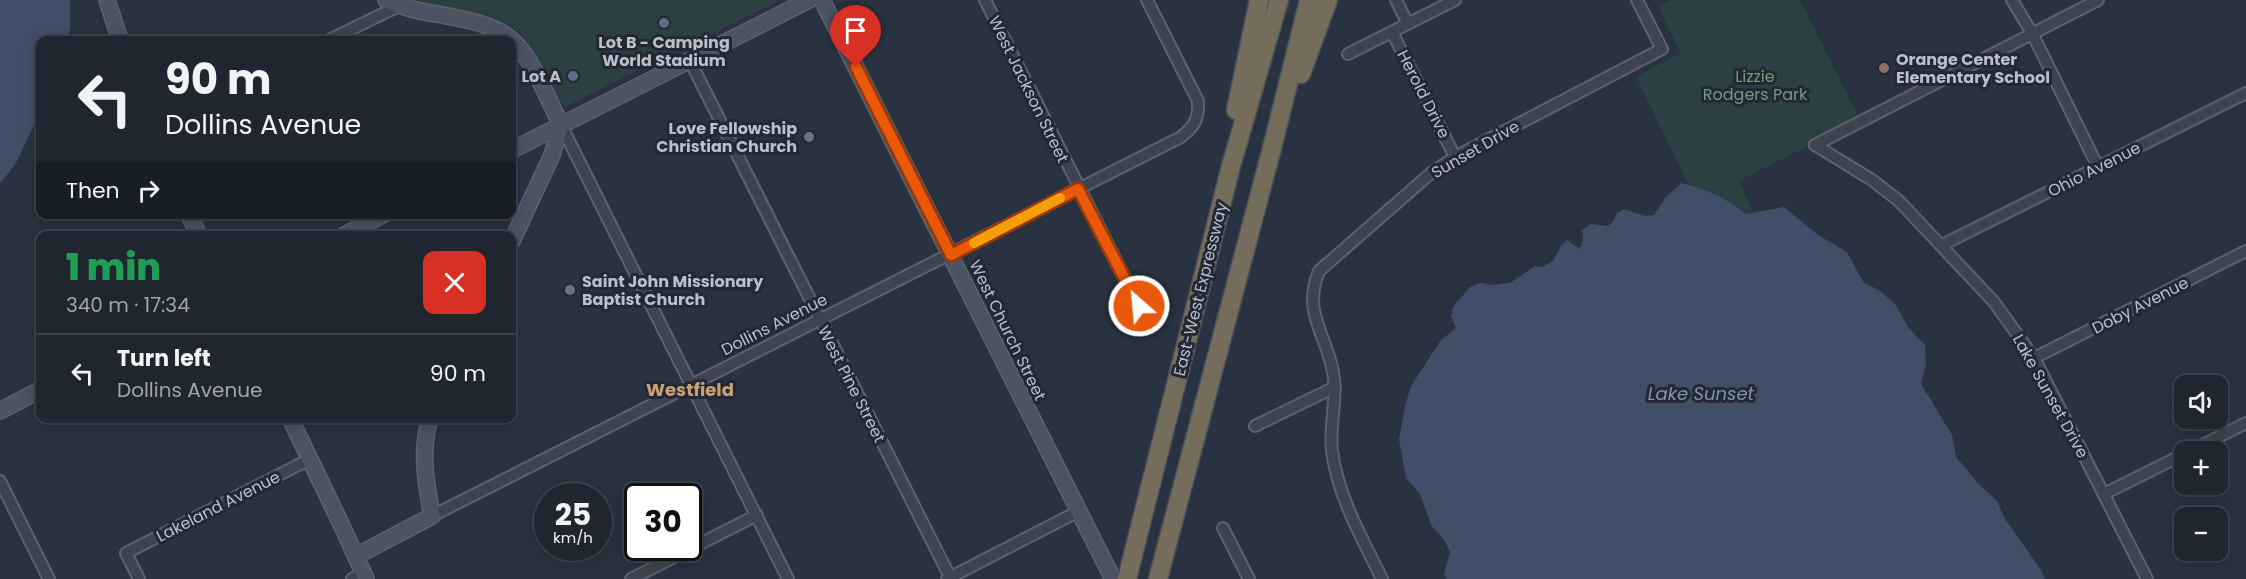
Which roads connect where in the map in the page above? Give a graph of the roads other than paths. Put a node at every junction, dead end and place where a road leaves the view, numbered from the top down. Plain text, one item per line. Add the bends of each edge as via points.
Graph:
1 (107, 0) edge
2 (808, 0) edge
3 (822, 0) edge
4 (985, 0) edge
5 (1147, 0) edge
6 (1259, 0) edge
7 (1279, 0) edge
8 (1309, 0) edge
9 (1328, 0) edge
10 (1396, 0) edge
11 (1455, 0) edge
12 (1637, 0) edge
13 (2012, 0) edge
14 (2098, 0) edge
15 (392, 3) edge
16 (1408, 24) junction
17 (1392, 32) junction
18 (2032, 33) junction
19 (119, 36) edge
20 (336, 36) edge
21 (507, 36) edge
22 (516, 44) edge
23 (1348, 54) dead end
24 (689, 59) junction
25 (2246, 93) edge
26 (561, 125) junction
27 (516, 148) edge
28 (1272, 148) junction
29 (1455, 157) junction
30 (1231, 166) junction
31 (2098, 166) junction
32 (1078, 189) junction
33 (375, 219) edge
34 (352, 231) edge
35 (516, 232) edge
36 (1942, 245) junction
37 (2246, 251) edge
38 (951, 255) junction
39 (1139, 306) dead end
40 (820, 320) junction
41 (2034, 358) junction
42 (691, 386) junction
43 (1335, 387) junction
44 (36, 392) edge
45 (0, 411) edge
46 (292, 423) edge
47 (428, 423) edge
48 (2246, 423) edge
49 (1256, 426) dead end
50 (2211, 441) edge
51 (310, 459) junction
52 (2174, 459) edge
53 (0, 481) edge
54 (2104, 494) junction
55 (1079, 511) junction
56 (757, 515) junction
57 (432, 516) junction
58 (1223, 528) dead end
59 (356, 556) junction
60 (360, 577) edge
61 (949, 578) edge
62 (50, 579) edge
63 (139, 579) edge
64 (631, 579) edge
65 (788, 579) edge
66 (1113, 579) edge
67 (1126, 579) edge
68 (1158, 579) edge
69 (1249, 579) edge
70 (1382, 579) edge
71 (2147, 579) edge

1 - 19 street
2 - 24 street
3 - 38 street, West Church Street
4 - 32 street, West Jackson Street
5 - 32 street, Dollins Avenue via 1198,102 1199,113 1191,129 1181,137
6 - 30 highway via 1231,135
7 - 30 highway, East-West Expressway
8 - 28 highway, East-West Expressway
9 - 28 highway
10 - 16 street, Herold Drive
11 - 16 street
12 - 29 street, Sunset Drive via 1662,49
13 - 18 street
14 - 18 street
15 - 20 street
15 - 21 street via 491,27
16 - 17 street
17 - 23 street
17 - 29 street, Herold Drive
18 - 31 street
18 - 36 street, Lake Sunset Drive via 1815,145 1899,201
22 - 26 street
24 - 26 street
24 - 40 street, West Pine Street
25 - 31 street, Ohio Avenue
26 - 27 street
26 - 35 street via 552,155
26 - 42 street
28 - 68 highway, East-West Expressway
29 - 43 street, Sunset Drive via 1431,172 1319,271 1314,282 1313,311
30 - 67 highway, East-West Expressway
31 - 36 street, Ohio Avenue
32 - 38 street, Dollins Avenue
32 - 39 street, West Jackson Street
33 - 34 street
36 - 41 street, Lake Sunset Drive via 1994,302
37 - 41 street, Doby Avenue
38 - 40 street, Dollins Avenue
38 - 55 street, West Church Street
40 - 42 street, Dollins Avenue
40 - 61 street, West Pine Street
41 - 54 street, Lake Sunset Drive
42 - 56 street
42 - 57 street, Dollins Avenue
43 - 49 street
43 - 70 street via 1332,448 1337,476 1345,503
44 - 45 street
46 - 51 street
47 - 57 street via 424,456
48 - 50 street
51 - 59 street
51 - 63 street, Lakeland Avenue via 126,553
52 - 54 street
53 - 62 street
54 - 71 street, Lake Sunset Drive
55 - 61 street
55 - 66 street, West Church Street
56 - 64 street
56 - 65 street
57 - 59 street, Dollins Avenue
58 - 69 street
59 - 60 street

